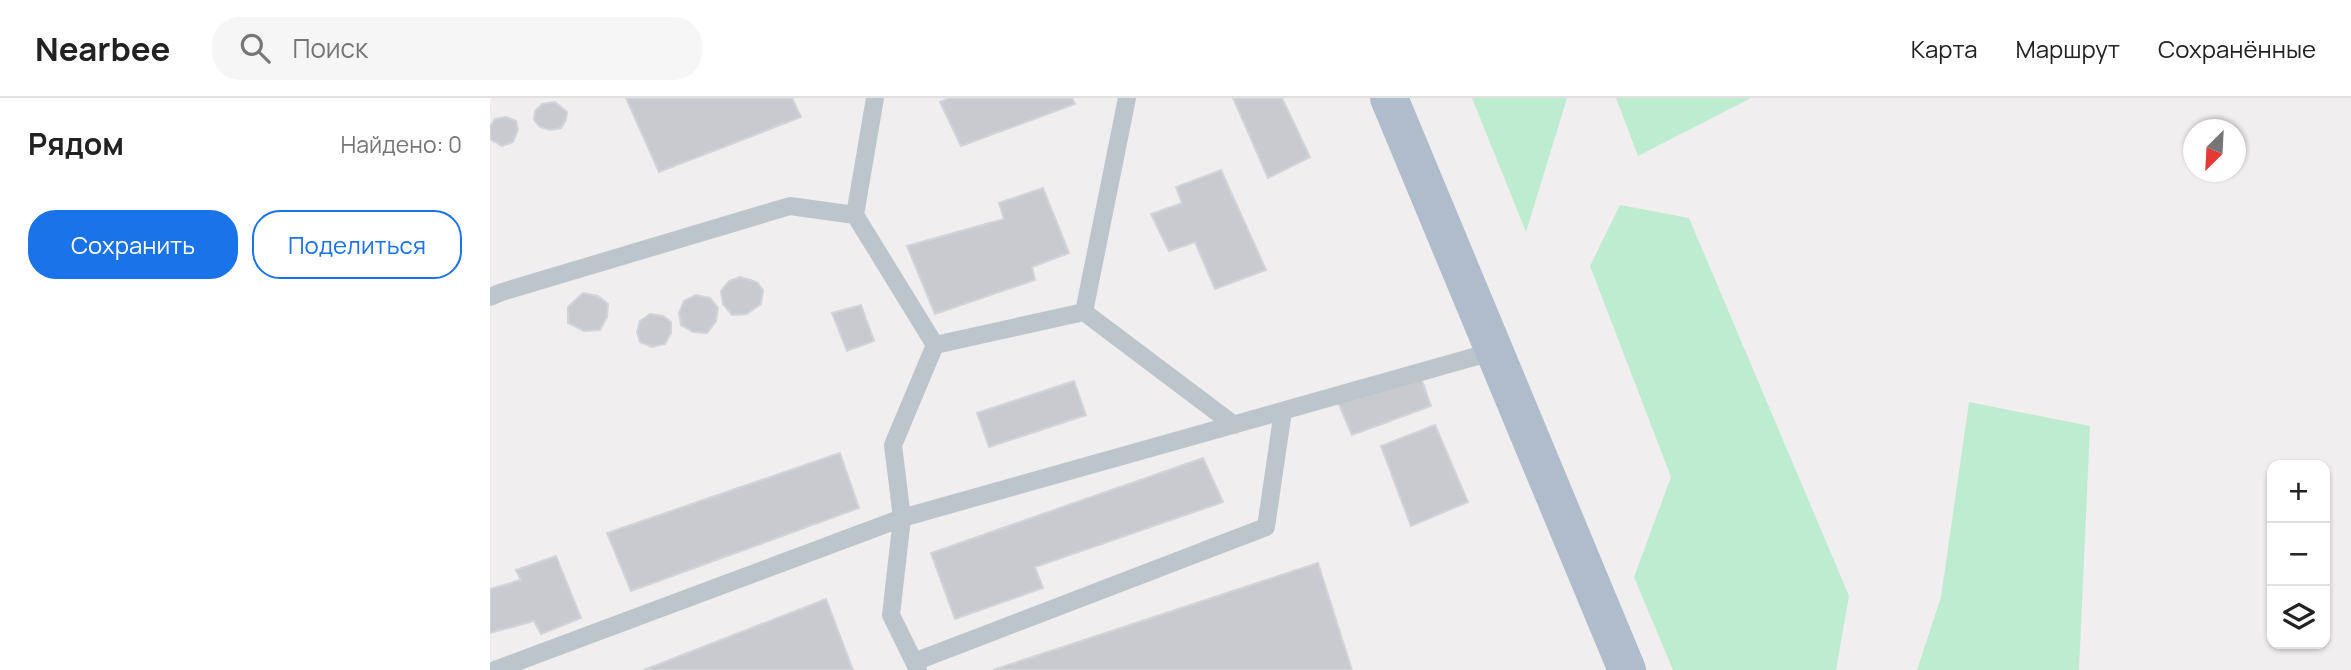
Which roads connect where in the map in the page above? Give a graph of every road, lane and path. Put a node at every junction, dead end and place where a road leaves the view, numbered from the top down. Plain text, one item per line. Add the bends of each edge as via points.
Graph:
1 (875, 98) edge
2 (1127, 98) edge
3 (1390, 98) edge
4 (855, 215) junction
5 (490, 298) edge
6 (1084, 312) junction
7 (934, 345) junction
8 (1495, 351) junction
9 (1283, 411) junction
10 (1234, 425) junction
11 (902, 519) junction
12 (916, 666) edge
13 (495, 670) edge
14 (1627, 670) edge

1 - 4 lane
2 - 6 lane
3 - 8 main road
4 - 5 lane via 790,205
4 - 7 lane
6 - 7 lane
6 - 10 lane
7 - 11 lane via 893,444
8 - 9 lane
8 - 14 main road
9 - 10 lane
9 - 12 lane via 1266,527
10 - 11 lane
11 - 12 lane via 891,615
11 - 13 lane

